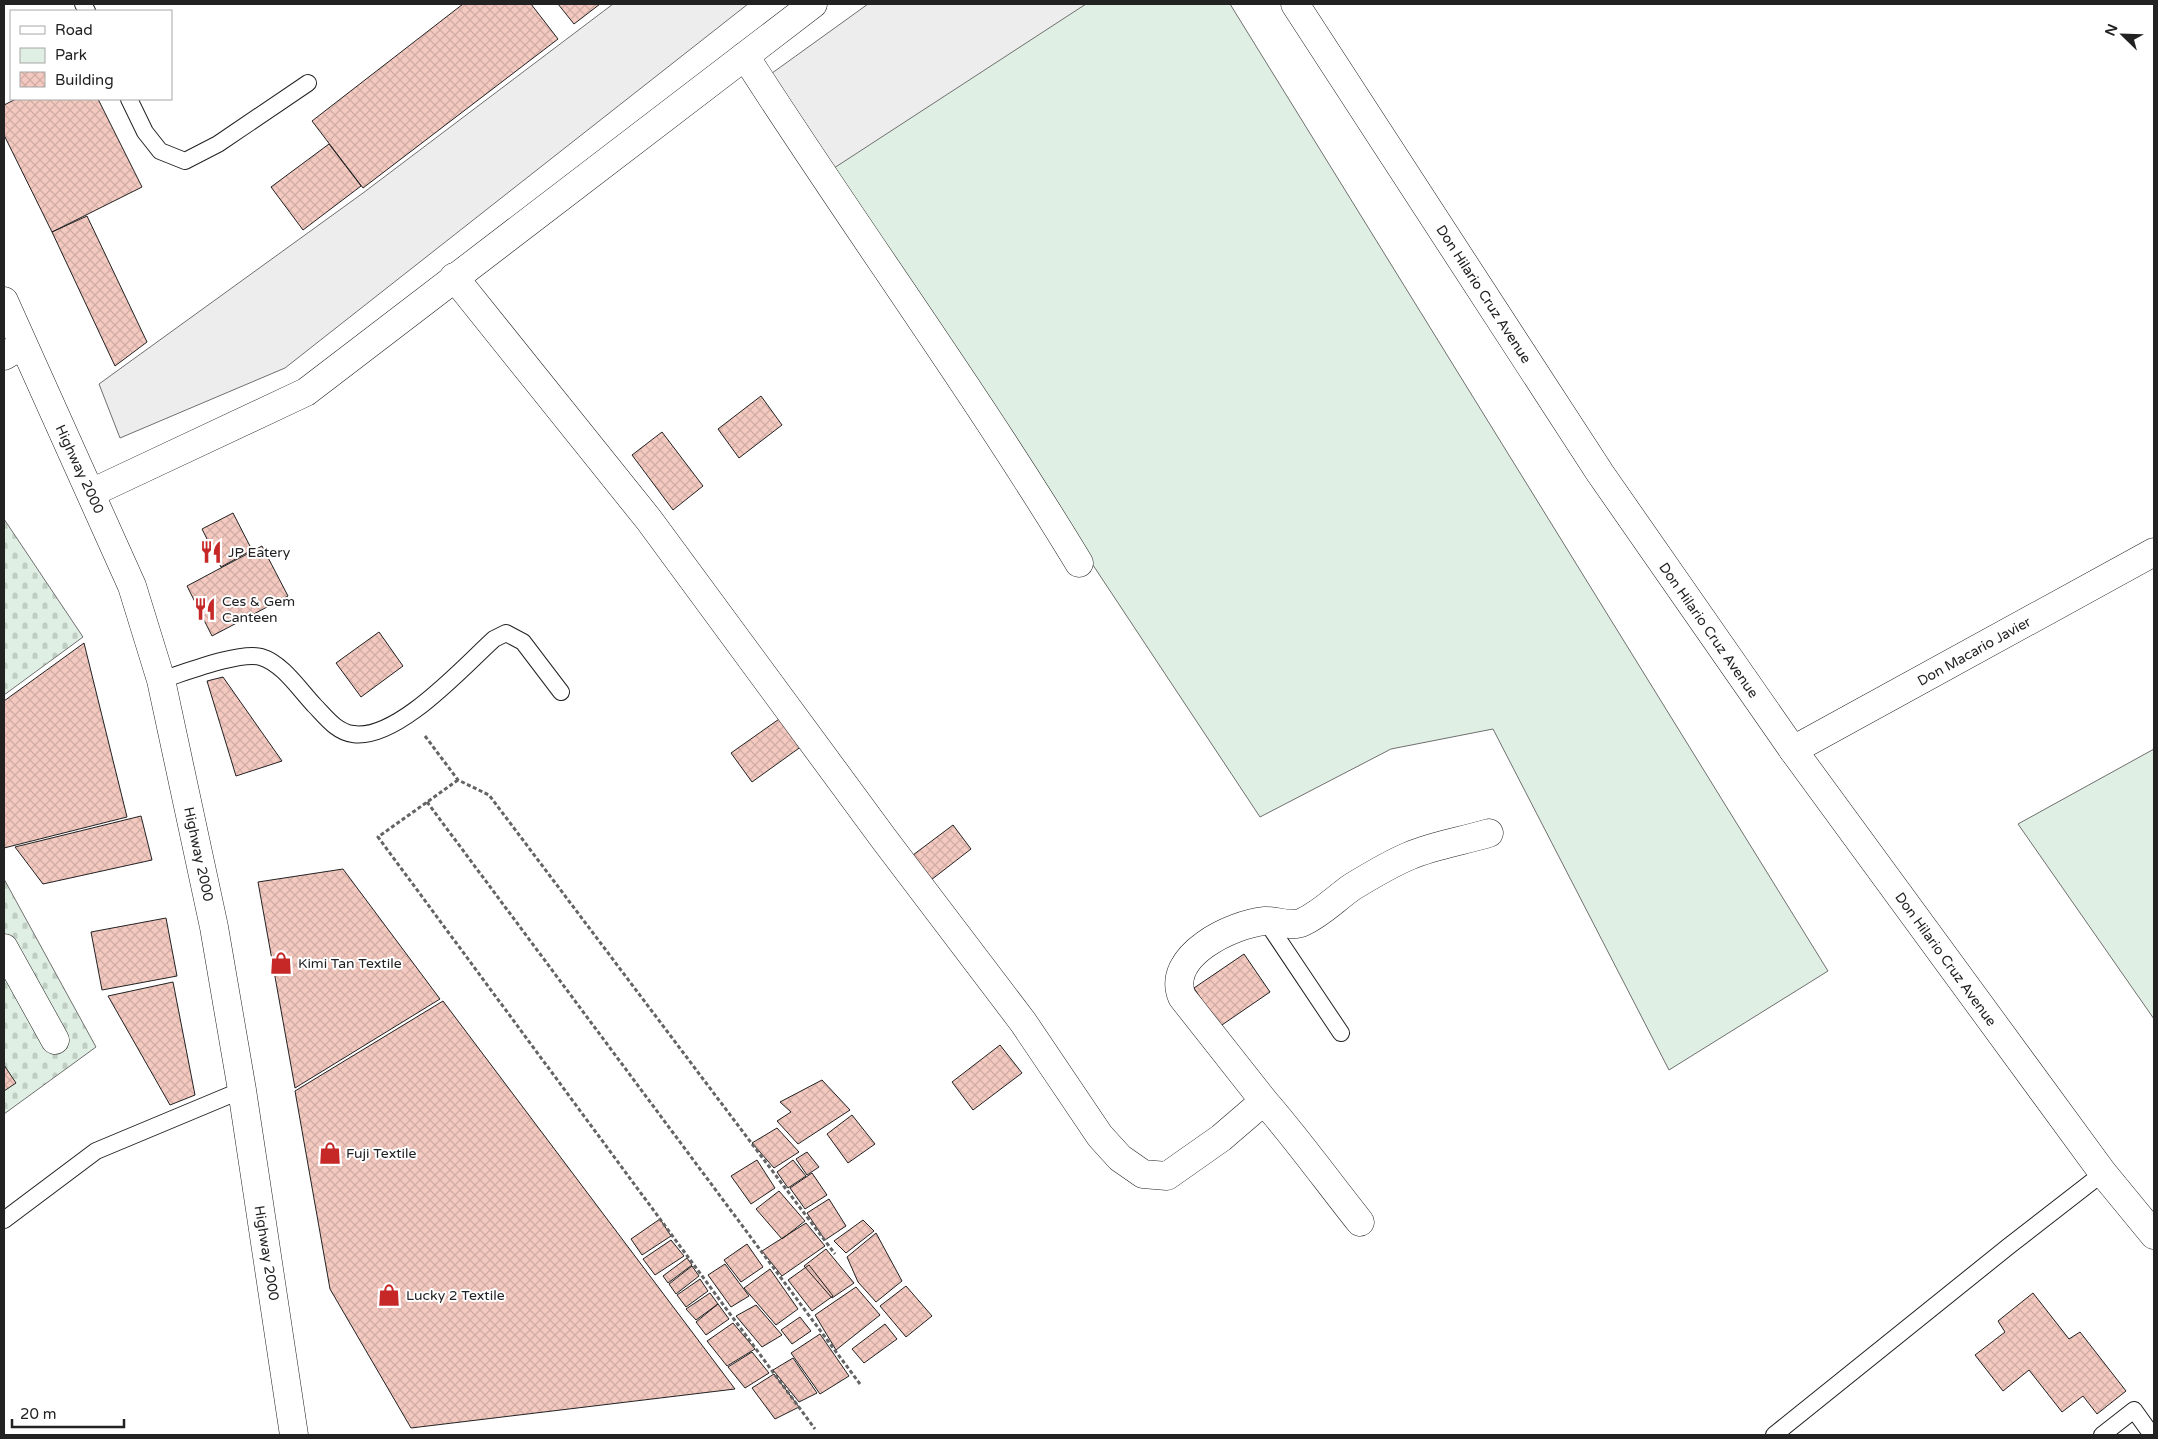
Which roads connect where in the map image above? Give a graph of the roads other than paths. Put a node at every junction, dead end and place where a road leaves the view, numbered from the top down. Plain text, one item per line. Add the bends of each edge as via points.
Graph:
1 (813, 4) edge
2 (1295, 4) edge
3 (745, 56) junction
4 (308, 83) dead end
5 (129, 100) edge
6 (454, 277) junction
7 (4, 301) edge
8 (13, 350) edge
9 (91, 493) junction
10 (2154, 552) edge
11 (1079, 562) dead end
12 (161, 680) junction
13 (561, 692) dead end
14 (1793, 750) junction
15 (1490, 833) dead end
16 (1266, 921) junction
17 (4, 948) edge
18 (1341, 1033) dead end
19 (55, 1040) dead end
20 (242, 1090) junction
21 (1264, 1101) junction
22 (2104, 1173) junction
23 (4, 1220) edge
24 (1360, 1222) dead end
25 (2154, 1235) edge
26 (294, 1435) edge
27 (1774, 1435) edge
28 (2102, 1435) edge
29 (2152, 1435) edge

1 - 3 street
2 - 14 street, Don Hilario Cruz Avenue via 1600,473
3 - 6 street
3 - 11 street via 812,161 952,365
4 - 5 lane via 218,144 185,161 160,151 145,132
6 - 9 street via 306,392
6 - 21 street via 649,520 1023,1022 1100,1136 1120,1158 1143,1174 1167,1176 1221,1138
7 - 8 street, Highway 2000
8 - 9 street, Highway 2000
9 - 12 street, Highway 2000 via 132,586
10 - 14 street, Don Macario Javier
12 - 13 lane via 245,655 261,657 279,667 335,727 352,734 373,734 410,715 494,639 506,633 522,642
12 - 20 street, Highway 2000 via 214,927
14 - 22 street, Don Hilario Cruz Avenue
15 - 16 street via 1410,856 1352,888 1329,907 1300,924
16 - 18 lane
16 - 21 street via 1230,930 1192,954 1178,978 1182,997
17 - 19 street
20 - 23 lane via 96,1150
20 - 26 street, Highway 2000
21 - 24 street
22 - 25 street, Don Hilario Cruz Avenue
22 - 27 lane via 2008,1246
28 - 29 lane via 2134,1410

